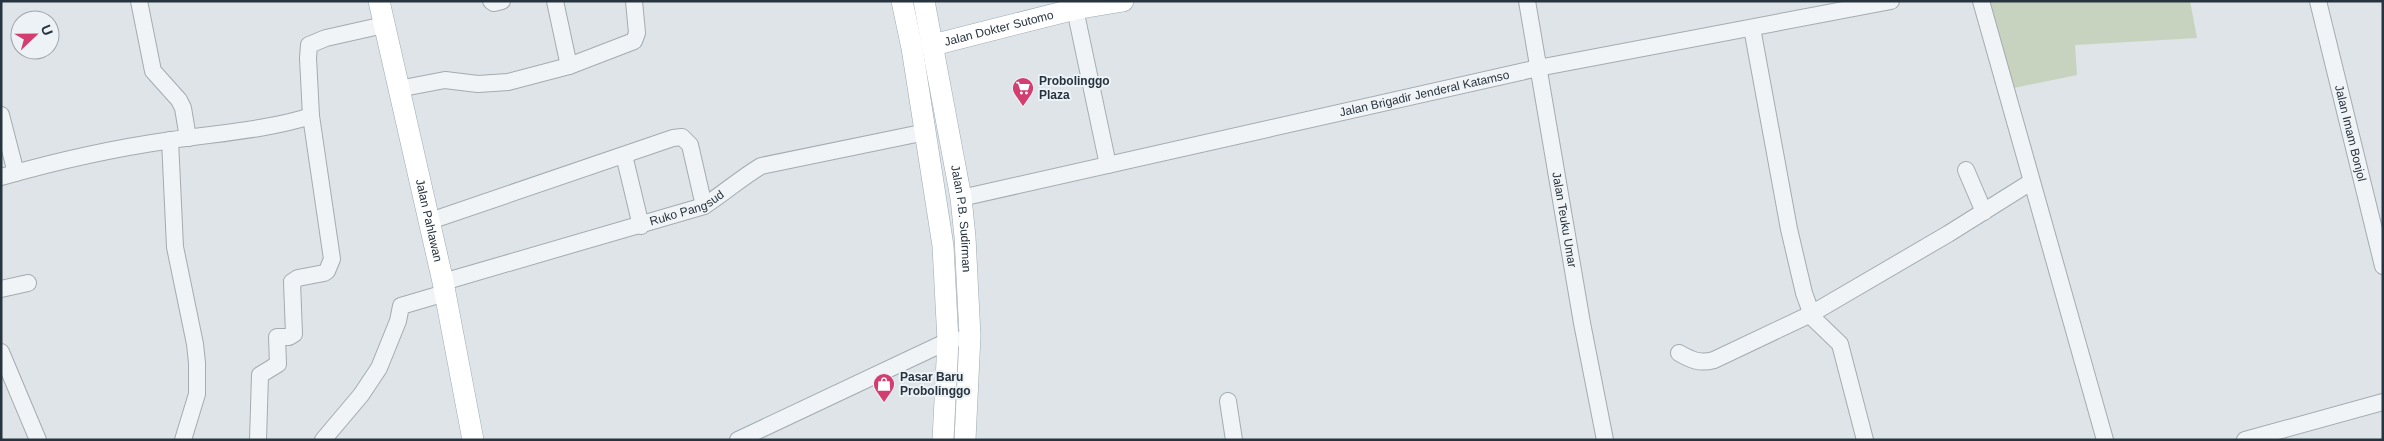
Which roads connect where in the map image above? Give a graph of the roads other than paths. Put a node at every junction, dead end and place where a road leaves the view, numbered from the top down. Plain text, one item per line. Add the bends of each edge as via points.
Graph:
1 (139, 1) edge
2 (379, 1) edge
3 (491, 1) edge
4 (502, 1) edge
5 (555, 1) edge
6 (634, 1) edge
7 (902, 1) edge
8 (924, 1) edge
9 (1123, 1) edge
10 (1527, 1) edge
11 (1891, 1) edge
12 (1981, 1) edge
13 (2318, 1) edge
14 (1075, 9) junction
15 (384, 25) junction
16 (1752, 28) junction
17 (933, 45) junction
18 (569, 66) junction
19 (1538, 68) junction
20 (398, 89) junction
21 (1, 115) edge
22 (311, 116) junction
23 (926, 132) junction
24 (188, 138) junction
25 (170, 140) junction
26 (624, 155) junction
27 (1108, 165) junction
28 (1966, 170) dead end
29 (9, 175) edge
30 (2033, 189) junction
31 (961, 198) junction
32 (704, 206) junction
33 (1984, 212) junction
34 (430, 221) junction
35 (641, 226) junction
36 (2383, 266) edge
37 (28, 283) dead end
38 (444, 287) junction
39 (1, 289) edge
40 (1814, 319) junction
41 (970, 336) junction
42 (948, 341) junction
43 (1, 352) edge
44 (1679, 353) dead end
45 (1228, 401) dead end
46 (2383, 402) edge
47 (38, 440) edge
48 (183, 440) edge
49 (258, 440) edge
50 (323, 440) edge
51 (473, 440) edge
52 (738, 440) edge
53 (943, 440) edge
54 (965, 440) edge
55 (1234, 440) edge
56 (1605, 440) edge
57 (1865, 440) edge
58 (2105, 440) edge
59 (2245, 440) edge

1 - 24 street via 153,71 179,100
2 - 15 main road, Jalan Pahlawan
3 - 4 street
5 - 18 street
6 - 18 street via 637,33 634,41
7 - 23 main road, Jalan P.B. Sudirman
8 - 17 main road, Jalan P.B. Sudirman
9 - 14 main road, Jalan Dokter Sutomo
10 - 19 street, Jalan Teuku Umar
11 - 16 street, Jalan Brigadir Jenderal Katamso
12 - 30 street
13 - 36 street, Jalan Imam Bonjol
14 - 17 main road, Jalan Dokter Sutomo
14 - 27 street
15 - 20 main road, Jalan Pahlawan
15 - 22 street via 326,38 309,46
16 - 19 street, Jalan Brigadir Jenderal Katamso
16 - 40 street via 1789,229 1804,293
17 - 31 main road, Jalan P.B. Sudirman
18 - 20 street via 508,82 478,84 445,80
19 - 27 street, Jalan Brigadir Jenderal Katamso
19 - 56 street, Jalan Teuku Umar
20 - 34 main road, Jalan Pahlawan
21 - 29 street
22 - 24 street
22 - 49 street via 332,259 324,273 292,282 294,334 277,337 278,364 260,375
23 - 32 street, Ruko Pangsud via 761,166
23 - 42 main road, Jalan P.B. Sudirman via 942,246
24 - 25 street
25 - 29 street
25 - 48 street via 175,246 197,363 197,394
26 - 32 street via 673,138 687,140
26 - 34 street
26 - 35 street
27 - 31 street, Jalan Brigadir Jenderal Katamso
28 - 33 street
30 - 33 street
30 - 58 street
31 - 41 main road, Jalan P.B. Sudirman
32 - 35 street, Ruko Pangsud
33 - 40 street
34 - 38 main road, Jalan Pahlawan
35 - 38 street, Ruko Pangsud
37 - 39 street
38 - 50 street, Ruko Pangsud via 401,306 379,368
38 - 51 main road, Jalan Pahlawan
40 - 44 street via 1714,360 1694,361
40 - 57 street via 1838,340 1842,348
41 - 42 street
41 - 54 main road, Jalan P.B. Sudirman
42 - 52 street
42 - 53 main road, Jalan P.B. Sudirman
43 - 47 street
45 - 55 street
46 - 59 street

